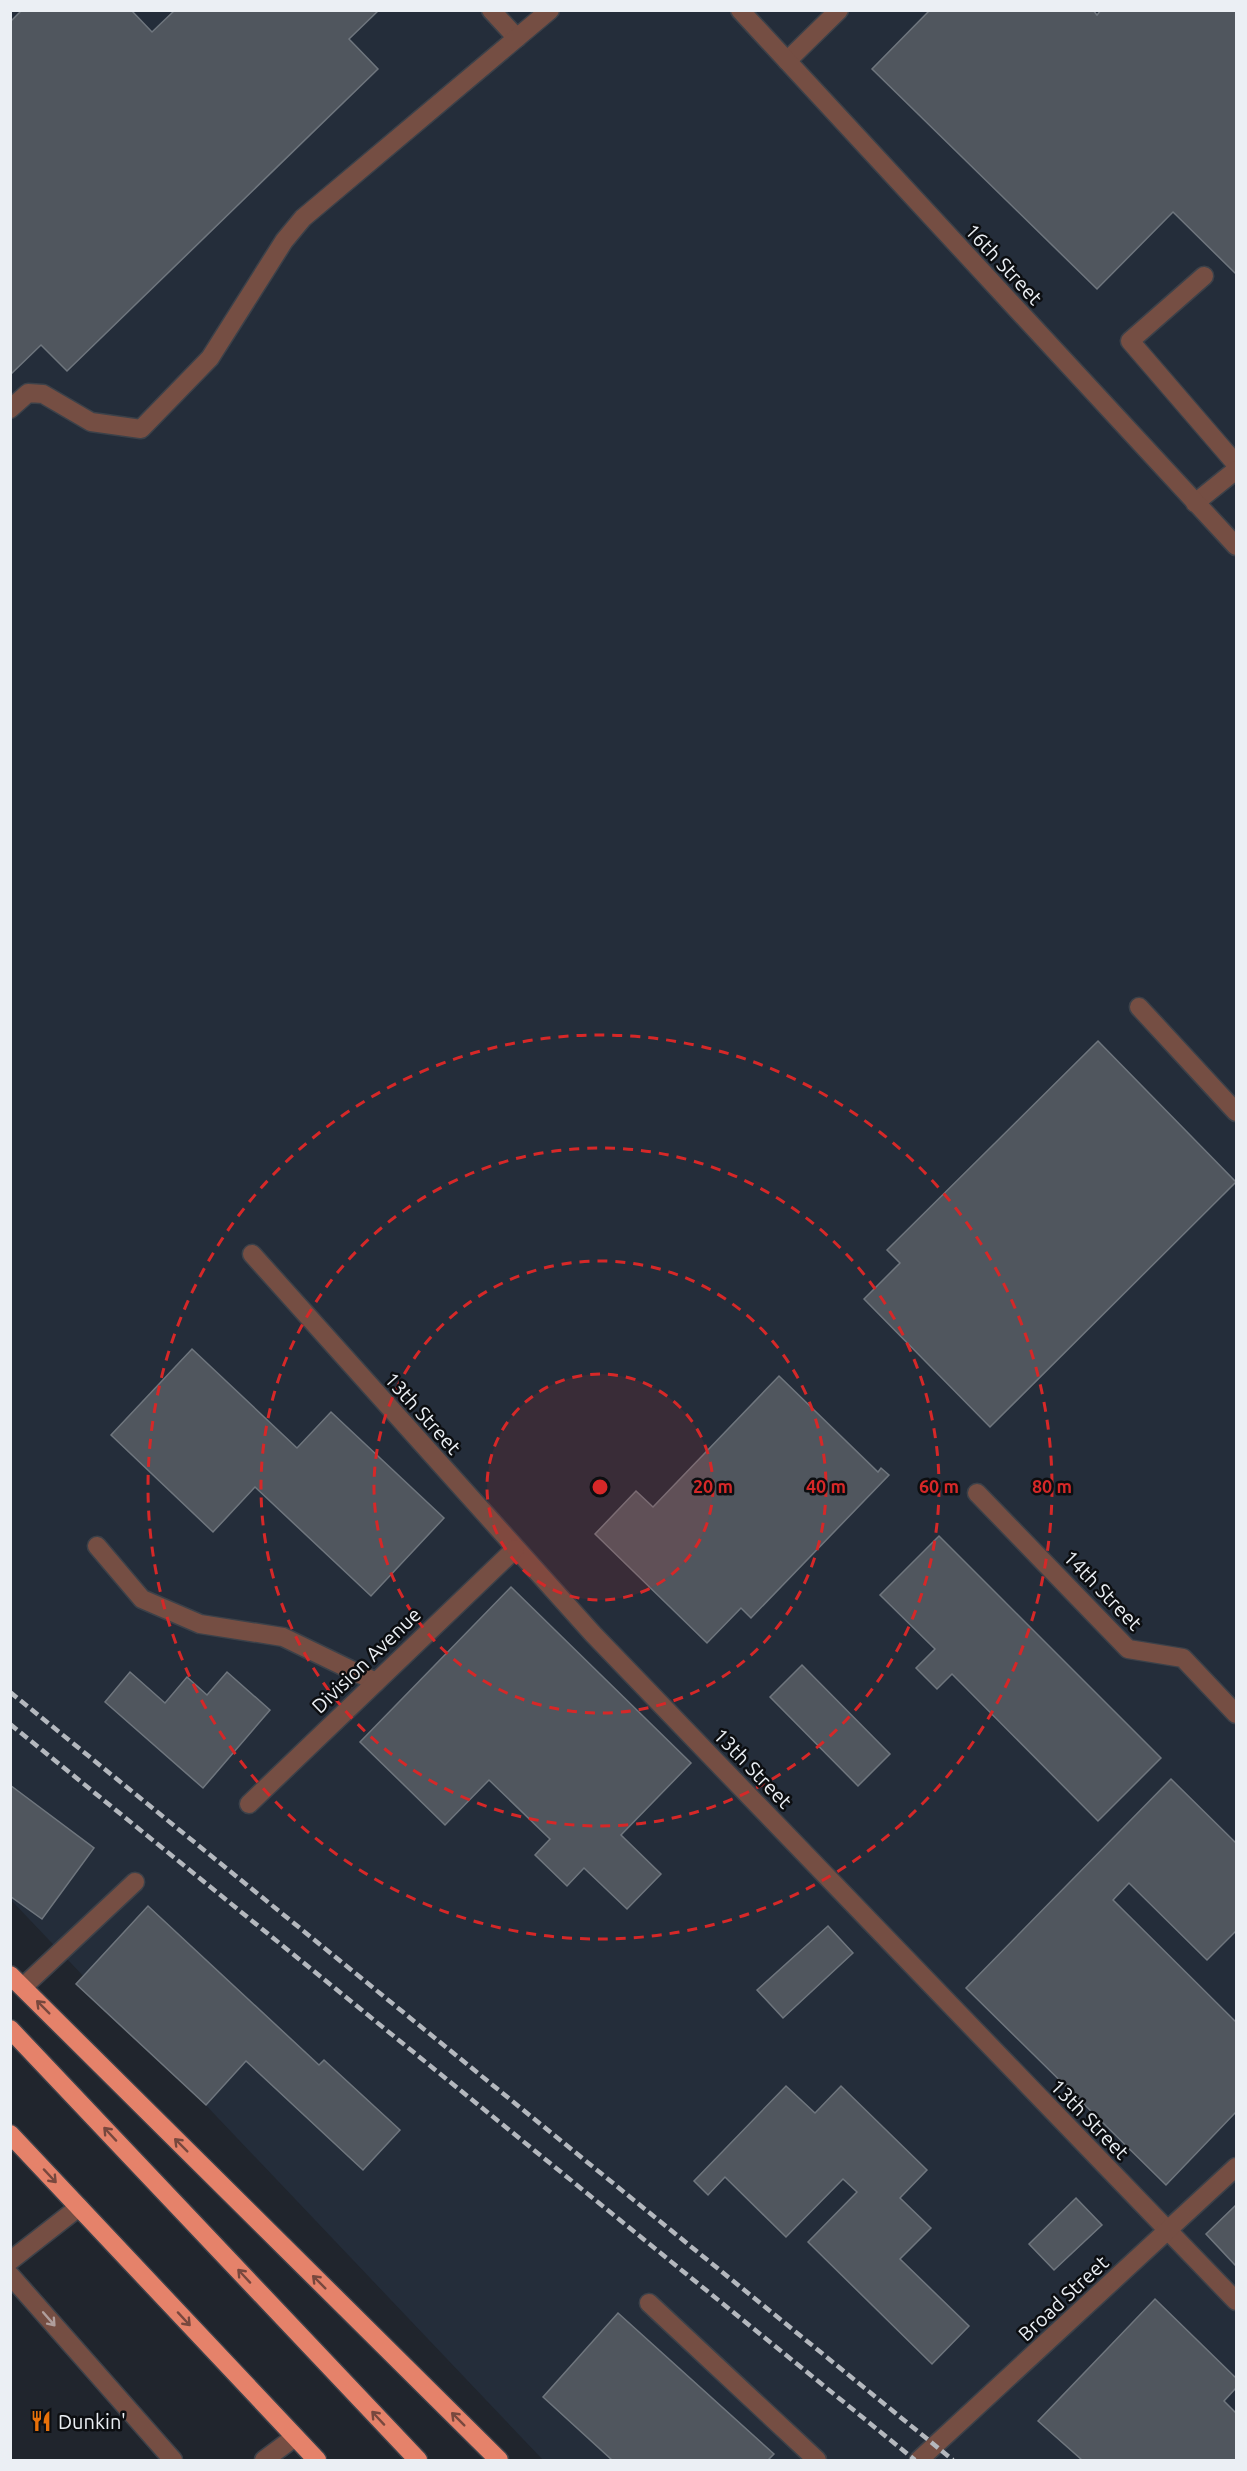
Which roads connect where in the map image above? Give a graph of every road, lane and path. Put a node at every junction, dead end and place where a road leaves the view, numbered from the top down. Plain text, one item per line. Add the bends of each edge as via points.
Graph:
1 (491, 10) edge
2 (550, 10) edge
3 (740, 10) edge
4 (838, 10) edge
5 (517, 38) junction
6 (787, 61) junction
7 (1204, 276) dead end
8 (10, 409) edge
9 (1236, 464) edge
10 (1236, 470) edge
11 (1195, 503) junction
12 (1236, 546) edge
13 (1139, 1006) dead end
14 (1236, 1112) edge
15 (252, 1254) dead end
16 (977, 1493) dead end
17 (98, 1546) dead end
18 (515, 1549) junction
19 (376, 1682) junction
20 (1236, 1714) edge
21 (249, 1804) dead end
22 (135, 1882) dead end
23 (17, 1981) edge
24 (10, 2029) edge
25 (10, 2134) edge
26 (1236, 2167) edge
27 (79, 2206) junction
28 (1168, 2231) junction
29 (10, 2261) edge
30 (10, 2275) edge
31 (1236, 2301) edge
32 (649, 2303) dead end
33 (295, 2437) junction
34 (173, 2460) edge
35 (264, 2460) edge
36 (317, 2460) edge
37 (418, 2460) edge
38 (499, 2460) edge
39 (817, 2460) edge
40 (919, 2460) edge

1 - 5 street
2 - 5 street
3 - 6 street, 16th Street
4 - 6 street
5 - 8 street via 303,218 284,241 210,358 141,429 91,422 43,393 28,393
6 - 11 street, 16th Street
7 - 9 street via 1130,341
10 - 11 street
11 - 12 street, 16th Street
13 - 14 street
15 - 18 street, 13th Street
16 - 20 street, 14th Street via 1128,1649 1183,1658
17 - 19 street via 142,1599 200,1624 283,1637
18 - 19 street, Division Avenue
18 - 28 street, 13th Street
19 - 21 street, Division Avenue
22 - 23 street
38 -> 23 highway
37 -> 24 highway
25 -> 27 highway
26 - 28 street, Broad Street
27 - 29 street
27 -> 33 highway
28 - 31 street, 13th Street
28 - 40 street, Broad Street
30 -> 34 street
32 - 39 street
33 - 35 street
33 - 36 highway

